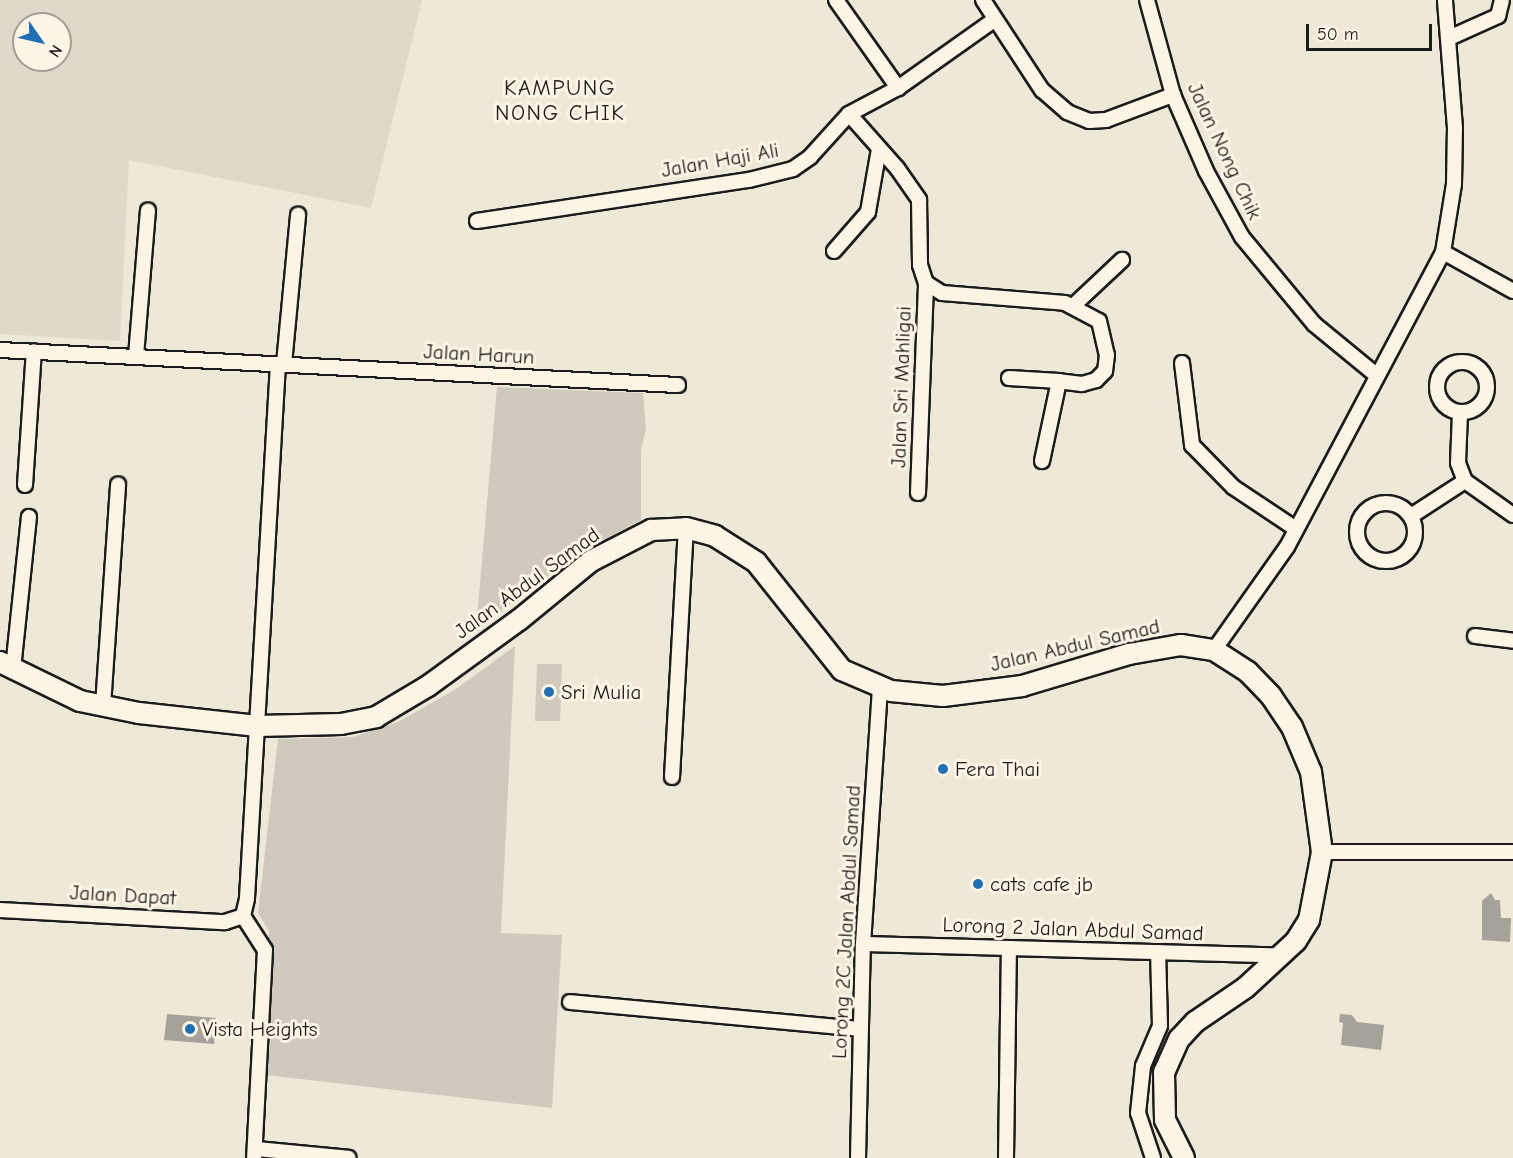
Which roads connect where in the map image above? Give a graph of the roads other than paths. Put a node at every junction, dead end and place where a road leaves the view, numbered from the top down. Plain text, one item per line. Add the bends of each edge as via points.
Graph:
1 (836, 0) edge
2 (983, 0) edge
3 (1147, 0) edge
4 (1445, 0) edge
5 (1503, 0) edge
6 (994, 20) junction
7 (1449, 38) junction
8 (898, 88) junction
9 (1173, 95) junction
10 (849, 114) junction
11 (879, 149) junction
12 (148, 210) dead end
13 (298, 215) dead end
14 (477, 221) dead end
15 (834, 251) dead end
16 (1443, 252) junction
17 (1122, 260) dead end
18 (926, 283) junction
19 (1513, 291) edge
20 (1074, 305) junction
21 (0, 350) edge
22 (34, 351) junction
23 (136, 356) junction
24 (1182, 363) dead end
25 (281, 364) junction
26 (1376, 375) junction
27 (1009, 378) dead end
28 (1059, 381) junction
29 (678, 386) dead end
30 (1460, 413) dead end
31 (1042, 461) dead end
32 (1465, 481) junction
33 (25, 485) dead end
34 (118, 486) dead end
35 (918, 493) dead end
36 (1513, 515) edge
37 (1411, 516) junction
38 (29, 517) dead end
39 (686, 528) junction
40 (1296, 529) junction
41 (1475, 636) dead end
42 (1513, 641) edge
43 (1214, 650) junction
44 (6, 665) edge
45 (880, 688) junction
46 (103, 706) junction
47 (257, 726) junction
48 (672, 777) dead end
49 (1322, 852) junction
50 (1513, 852) edge
51 (0, 910) edge
52 (243, 916) junction
53 (863, 944) junction
54 (1009, 948) junction
55 (1158, 952) junction
56 (1281, 956) junction
57 (570, 1002) dead end
58 (861, 1029) junction
59 (255, 1153) edge
60 (349, 1158) edge
61 (858, 1158) edge
62 (1006, 1158) edge
63 (1153, 1158) edge
64 (1184, 1158) edge

1 - 8 street
2 - 6 street
3 - 9 street, Jalan Nong Chik
4 - 7 street
5 - 7 street via 1498,16
6 - 8 street, Jalan Haji Ali
6 - 9 street via 1042,90 1067,112 1089,121 1127,114
7 - 16 street via 1454,184
8 - 10 street, Jalan Haji Ali
9 - 26 street, Jalan Nong Chik via 1206,171 1242,237 1314,324
10 - 11 street, Jalan Sri Mahligai
10 - 14 street, Jalan Haji Ali via 810,157 793,169 749,180
11 - 15 street via 868,212
11 - 18 street, Jalan Sri Mahligai via 919,200 920,265
12 - 23 street
13 - 25 street
16 - 19 street
16 - 26 street
17 - 20 street
18 - 20 street, Jalan Sri Mahligai via 942,293
18 - 35 street, Jalan Sri Mahligai
20 - 28 street, Jalan Sri Mahligai via 1099,321 1107,355 1105,371 1096,380 1083,384
21 - 22 street, Jalan Harun
22 - 23 street, Jalan Harun
22 - 33 street
23 - 25 street, Jalan Harun
24 - 40 street via 1192,444 1233,487
25 - 29 street, Jalan Harun
25 - 47 street
26 - 40 street
27 - 28 street
28 - 31 street
30 - 32 street via 1458,463
32 - 36 street
32 - 37 street
34 - 46 street
37 - 37 street via 1415,533 1408,551 1401,557 1374,559 1360,546 1357,527 1367,510 1376,504 1395,504
38 - 44 street
39 - 45 street, Jalan Abdul Samad via 715,536 756,562 842,670
39 - 47 street, Jalan Abdul Samad via 651,530 591,561 519,620 376,717 313,727
39 - 48 street
40 - 43 street via 1277,565
41 - 42 street
43 - 45 street, Jalan Abdul Samad via 1181,645 1129,654 1022,686 943,696
43 - 49 street, Jalan Abdul Samad via 1248,672 1292,727 1311,772
44 - 46 street, Jalan Abdul Samad via 80,700
45 - 53 street, Lorong 2C Jalan Abdul Samad
46 - 47 street, Jalan Abdul Samad
47 - 52 street
49 - 50 street
49 - 56 street, Jalan Abdul Samad via 1309,920
51 - 52 street, Jalan Dapat via 225,922
52 - 59 street via 265,950
53 - 54 street, Lorong 2 Jalan Abdul Samad
53 - 58 street, Lorong 2C Jalan Abdul Samad
54 - 55 street, Lorong 2 Jalan Abdul Samad
54 - 62 street
55 - 56 street, Lorong 2 Jalan Abdul Samad
55 - 63 street via 1160,1026 1143,1066 1138,1113
56 - 64 street, Jalan Abdul Samad via 1179,1039 1164,1072 1162,1095 1165,1120
57 - 58 street
58 - 61 street, Lorong 2C Jalan Abdul Samad
59 - 60 street

